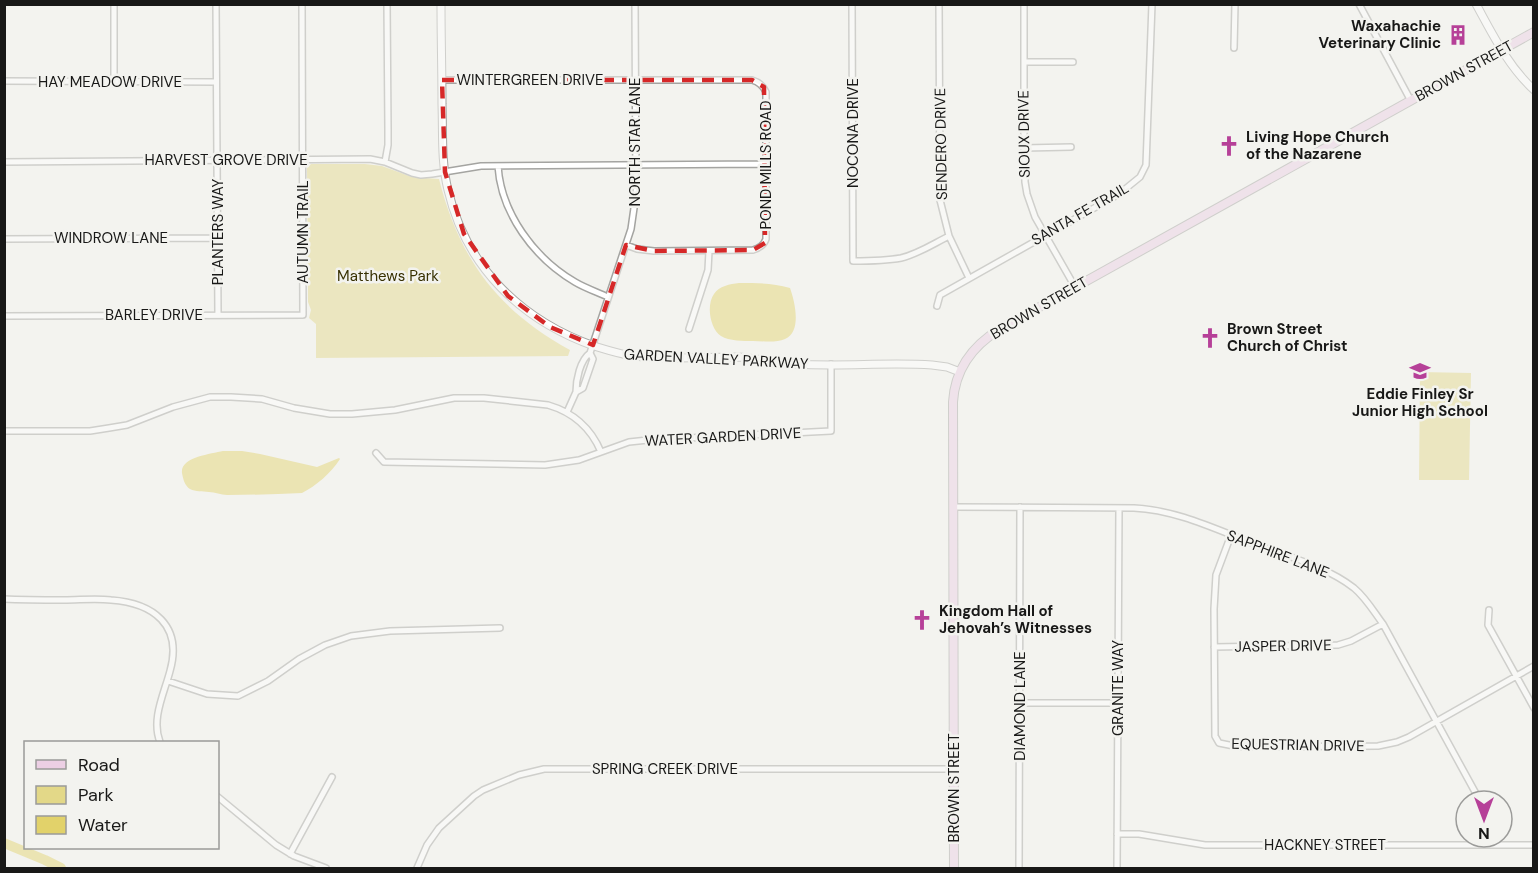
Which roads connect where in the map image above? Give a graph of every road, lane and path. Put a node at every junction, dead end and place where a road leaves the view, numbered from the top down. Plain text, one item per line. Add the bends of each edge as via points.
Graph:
1 (114, 4) edge
2 (216, 4) edge
3 (302, 4) edge
4 (387, 4) edge
5 (441, 4) edge
6 (635, 4) edge
7 (852, 4) edge
8 (939, 4) edge
9 (1024, 4) edge
10 (1152, 4) edge
11 (1235, 4) edge
12 (1359, 4) edge
13 (1476, 4) edge
14 (1533, 32) edge
15 (1234, 48) dead end
16 (1501, 50) junction
17 (1024, 62) junction
18 (1073, 62) dead end
19 (442, 80) junction
20 (635, 80) junction
21 (4, 81) edge
22 (114, 82) junction
23 (216, 82) junction
24 (761, 84) joint
25 (1533, 90) edge
26 (1412, 101) junction
27 (1071, 147) dead end
28 (1024, 148) junction
29 (218, 160) junction
30 (303, 160) junction
31 (4, 162) edge
32 (385, 162) junction
33 (766, 164) junction
34 (636, 165) junction
35 (498, 166) junction
36 (445, 172) junction
37 (1044, 235) junction
38 (949, 236) junction
39 (218, 237) junction
40 (4, 239) edge
41 (626, 245) junction
42 (709, 250) junction
43 (969, 278) junction
44 (1075, 287) junction
45 (608, 297) junction
46 (937, 306) dead end
47 (218, 315) junction
48 (303, 315) joint
49 (4, 316) edge
50 (689, 329) dead end
51 (591, 349) junction
52 (831, 364) junction
53 (960, 372) junction
54 (567, 412) junction
55 (4, 431) edge
56 (601, 452) junction
57 (376, 453) dead end
58 (954, 507) junction
59 (1020, 507) junction
60 (1119, 508) junction
61 (1231, 535) junction
62 (4, 599) edge
63 (1489, 610) dead end
64 (1383, 624) junction
65 (500, 628) dead end
66 (1214, 647) junction
67 (1533, 666) edge
68 (1516, 676) junction
69 (168, 681) junction
70 (1020, 703) junction
71 (1118, 703) junction
72 (1533, 708) edge
73 (1437, 722) junction
74 (160, 741) edge
75 (954, 769) junction
76 (332, 777) dead end
77 (1473, 789) edge
78 (219, 798) edge
79 (1117, 834) junction
80 (1454, 845) edge
81 (1514, 845) edge
82 (1533, 845) edge
83 (290, 854) junction
84 (326, 868) edge
85 (417, 868) edge
86 (954, 868) edge
87 (1019, 868) edge
88 (1117, 868) edge

1 - 22 street
2 - 23 street, PLANTERS WAY
3 - 30 street, AUTUMN TRAIL
4 - 32 street
5 - 19 street, GARDEN VALLEY PARKWAY
6 - 20 street, NORTH STAR LANE
7 - 38 street, NOCONA DRIVE via 853,261 902,258
8 - 38 street, SENDERO DRIVE via 940,191
9 - 17 street, SIOUX DRIVE
10 - 37 street, SANTA FE TRAIL via 1146,165 1142,174 1119,194
11 - 15 street
12 - 26 street
13 - 16 street
14 - 16 main road, BROWN STREET
16 - 25 street
16 - 26 main road, BROWN STREET
17 - 18 street
17 - 28 street, SIOUX DRIVE
19 - 20 street, WINTERGREEN DRIVE
19 - 36 street, GARDEN VALLEY PARKWAY
20 - 24 street, WINTERGREEN DRIVE via 752,80
20 - 34 street, NORTH STAR LANE
21 - 22 street, HAY MEADOW DRIVE
22 - 23 street, HAY MEADOW DRIVE
23 - 29 street, PLANTERS WAY
24 - 33 street, POND MILLS ROAD via 766,92
26 - 44 main road, BROWN STREET
27 - 28 street
28 - 37 street, SIOUX DRIVE via 1024,182
29 - 30 street, HARVEST GROVE DRIVE
29 - 31 street, HARVEST GROVE DRIVE
29 - 39 street, PLANTERS WAY
30 - 32 street, HARVEST GROVE DRIVE
30 - 48 street, AUTUMN TRAIL
32 - 36 street, HARVEST GROVE DRIVE via 421,175
33 - 34 street, HARVEST GROVE DRIVE
33 - 42 street, POND MILLS ROAD via 766,239 761,247
34 - 35 street, HARVEST GROVE DRIVE
34 - 41 street, NORTH STAR LANE via 635,208
35 - 36 street, HARVEST GROVE DRIVE via 470,166
35 - 45 street via 509,208 538,252 573,281
36 - 51 street, GARDEN VALLEY PARKWAY via 450,199 464,234 499,286 544,323
37 - 43 street, SANTA FE TRAIL
37 - 44 street, SIOUX DRIVE
38 - 43 street, SENDERO DRIVE
39 - 40 street, WINDROW LANE
39 - 47 street, PLANTERS WAY
41 - 42 street via 654,251
41 - 45 street, NORTH STAR LANE
42 - 50 street via 708,270
43 - 46 street, SANTA FE TRAIL via 940,295
44 - 53 main road, BROWN STREET via 984,340 970,353
45 - 51 street, NORTH STAR LANE
47 - 48 street, BARLEY DRIVE
47 - 49 street, BARLEY DRIVE
51 - 52 street, GARDEN VALLEY PARKWAY via 643,357 736,357
51 - 54 street, NORTH STAR LANE
52 - 53 street, GARDEN VALLEY PARKWAY via 932,365
52 - 56 street, WATER GARDEN DRIVE via 831,431 648,440
53 - 58 main road, BROWN STREET via 953,402
54 - 55 street via 548,405 469,397 372,413 330,414 231,396 173,406 127,425 90,431
54 - 56 street via 590,432
56 - 57 street, WATER GARDEN DRIVE via 545,465 384,462
58 - 59 street, SAPPHIRE LANE
58 - 75 main road, BROWN STREET
59 - 60 street, SAPPHIRE LANE
59 - 70 street, DIAMOND LANE
60 - 61 street, SAPPHIRE LANE via 1161,511
60 - 71 street, GRANITE WAY
61 - 64 street, SAPPHIRE LANE via 1334,576 1355,589
61 - 66 street, EQUESTRIAN DRIVE via 1216,575
62 - 69 street via 111,600 145,608 164,622 171,638 173,653
63 - 68 street via 1488,625
64 - 66 street, JASPER DRIVE via 1338,645
64 - 73 street, SAPPHIRE LANE
65 - 69 street via 351,636 325,645 238,696 207,694
66 - 73 street, EQUESTRIAN DRIVE via 1215,736 1219,743 1239,747 1378,746 1397,742
67 - 68 street, EQUESTRIAN DRIVE
68 - 72 street
68 - 73 street, EQUESTRIAN DRIVE
69 - 74 street via 158,715
70 - 71 street
70 - 87 street, DIAMOND LANE
71 - 79 street, GRANITE WAY
73 - 77 street, SAPPHIRE LANE
75 - 85 street, SPRING CREEK DRIVE via 532,771 474,796 439,828
75 - 86 main road, BROWN STREET
76 - 83 street
78 - 83 street
79 - 80 street, HACKNEY STREET via 1205,845
79 - 88 street, GRANITE WAY
81 - 82 street, HACKNEY STREET
83 - 84 street

